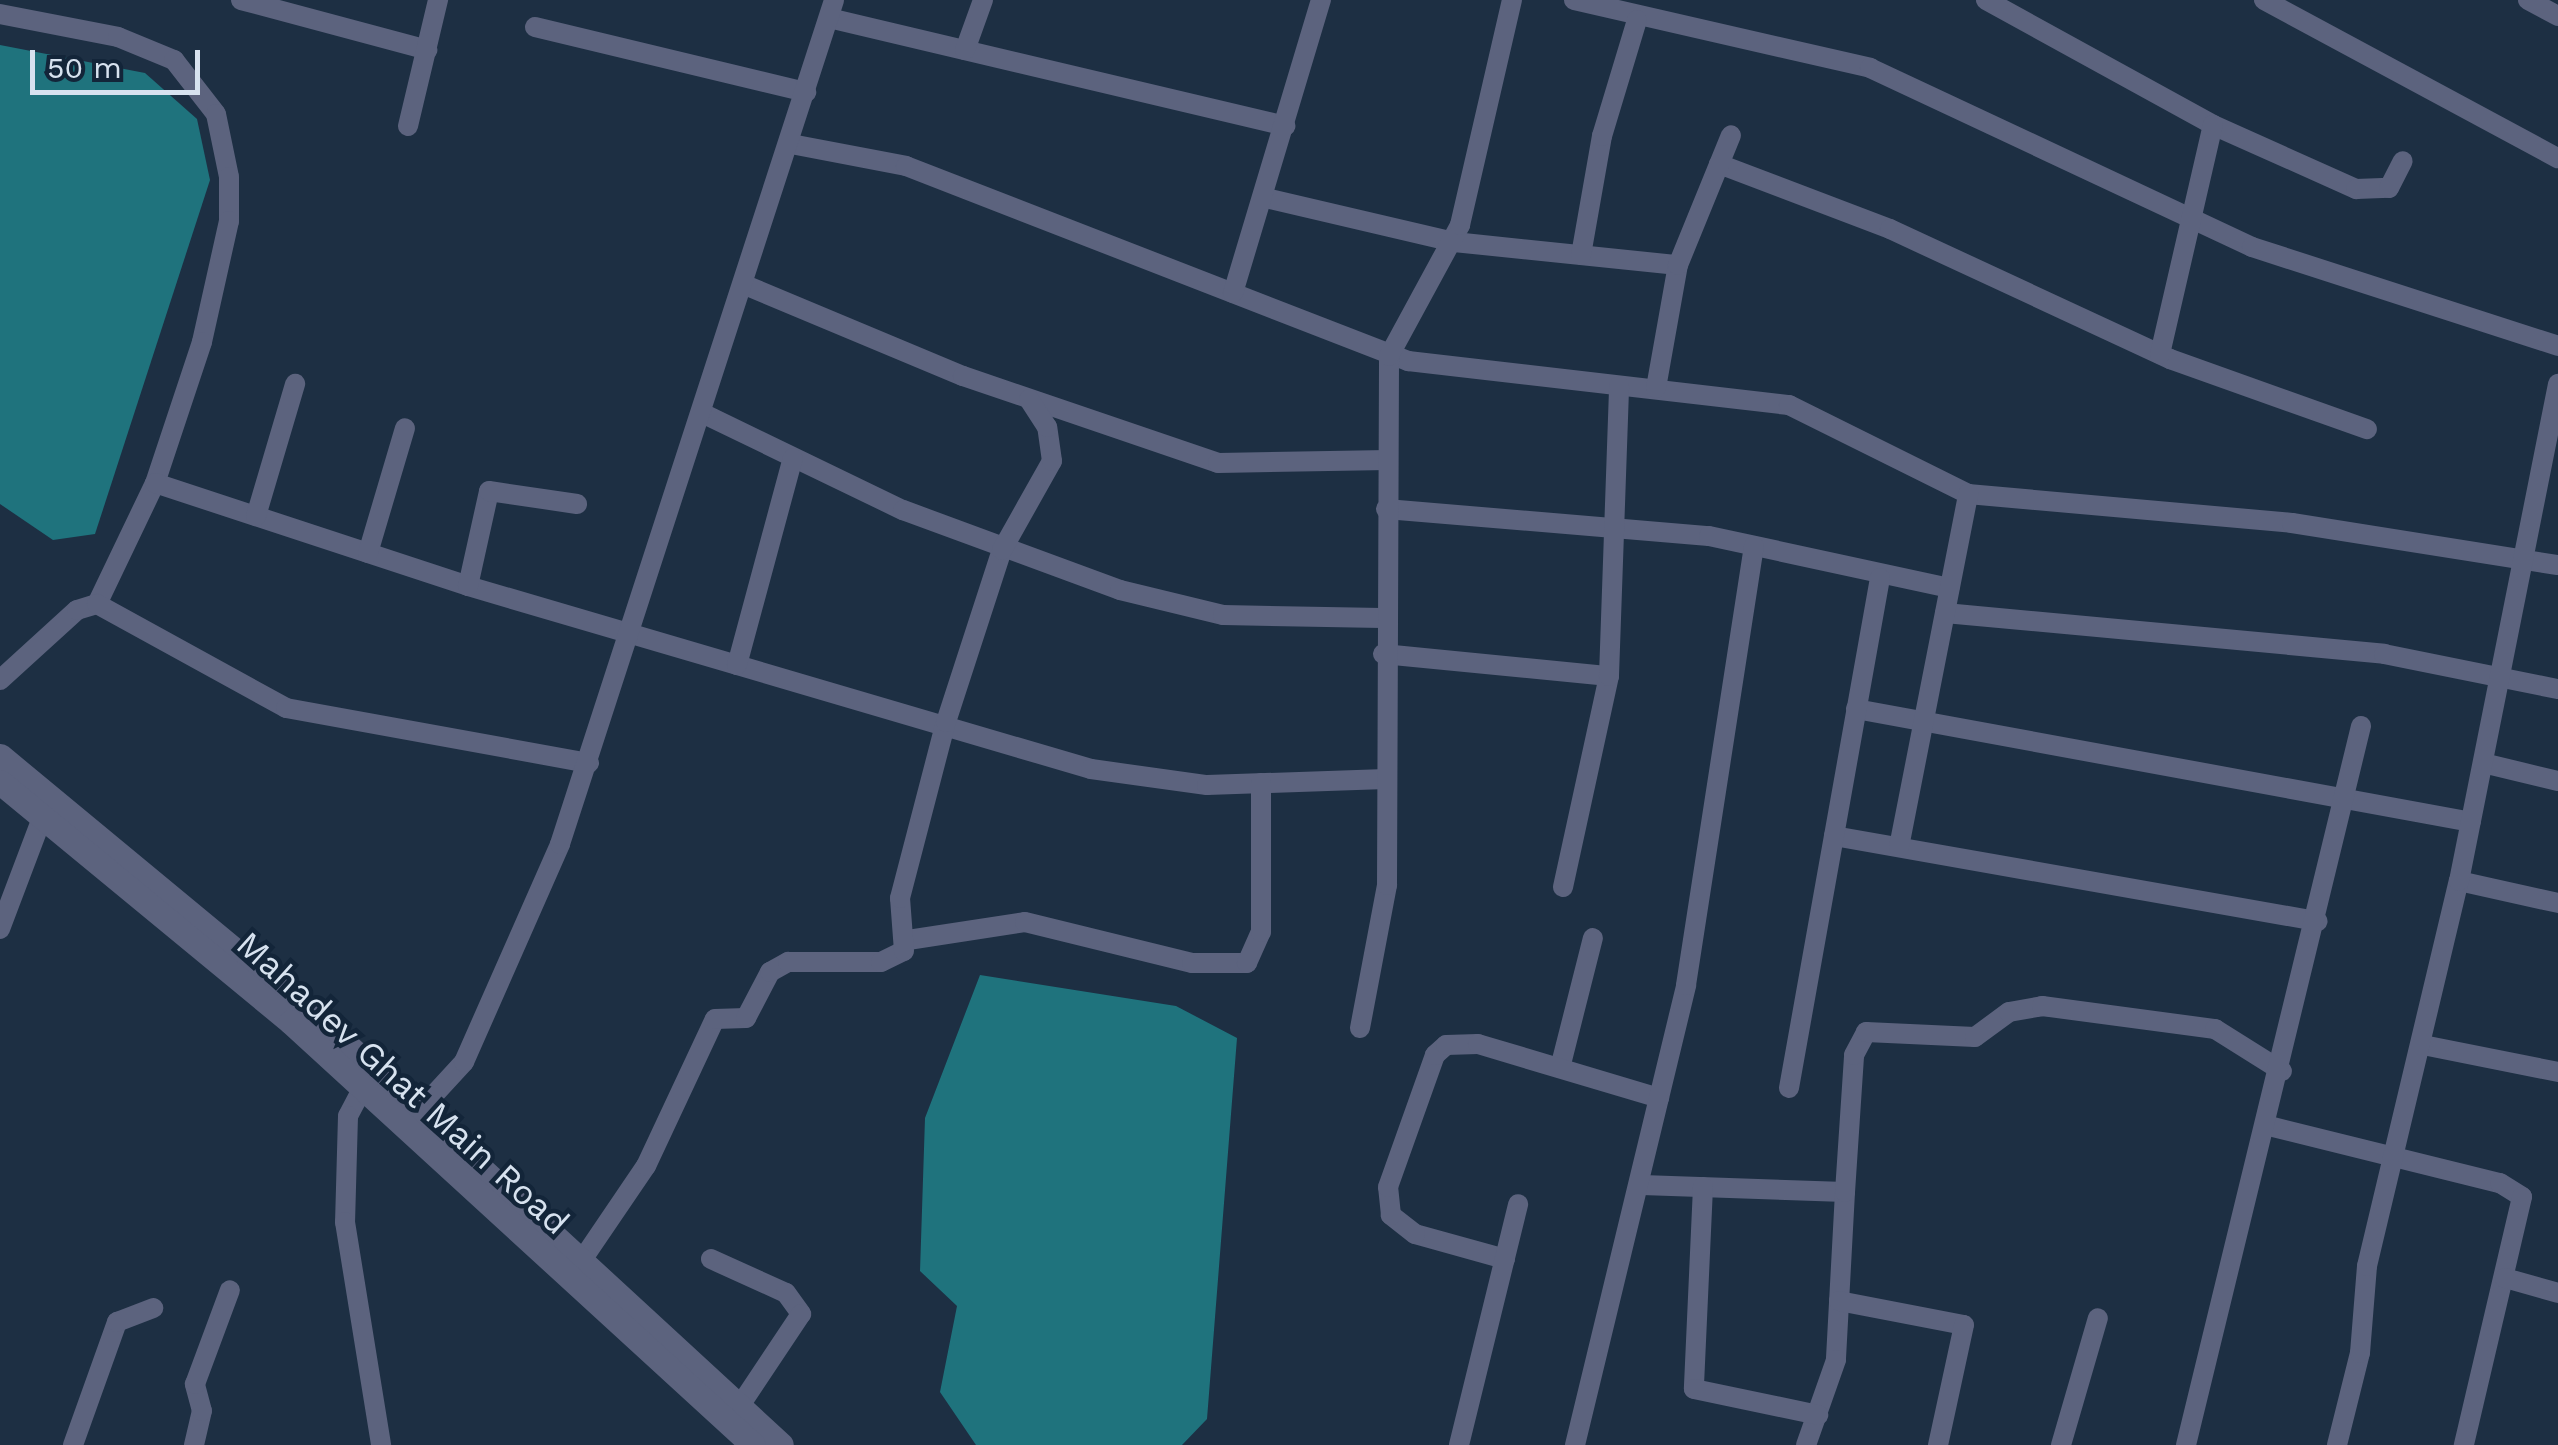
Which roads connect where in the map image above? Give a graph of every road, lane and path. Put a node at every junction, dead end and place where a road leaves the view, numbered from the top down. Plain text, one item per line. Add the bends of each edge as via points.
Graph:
1 (242, 0) edge
2 (438, 0) edge
3 (982, 0) edge
4 (1322, 0) edge
5 (1512, 0) edge
6 (1574, 0) edge
7 (1986, 0) edge
8 (2264, 0) edge
9 (2528, 0) edge
10 (832, 9) edge
11 (0, 14) edge
12 (2558, 16) edge
13 (1637, 20) junction
14 (535, 27) dead end
15 (427, 50) junction
16 (965, 50) junction
17 (806, 92) junction
18 (408, 126) dead end
19 (1284, 126) junction
20 (2214, 126) junction
21 (1730, 135) dead end
22 (791, 144) junction
23 (2558, 158) edge
24 (2404, 161) dead end
25 (1719, 164) junction
26 (1266, 198) junction
27 (2196, 222) junction
28 (1454, 242) junction
29 (1581, 255) junction
30 (1678, 265) junction
31 (745, 286) junction
32 (1233, 293) junction
33 (2558, 346) edge
34 (2160, 354) junction
35 (1389, 356) junction
36 (294, 384) dead end
37 (2558, 384) edge
38 (1619, 386) junction
39 (1656, 388) junction
40 (1029, 399) junction
41 (2556, 406) edge
42 (704, 414) junction
43 (405, 428) dead end
44 (2366, 429) dead end
45 (793, 458) junction
46 (1388, 460) junction
47 (154, 483) junction
48 (1968, 494) junction
49 (577, 504) dead end
50 (1386, 510) junction
51 (256, 516) junction
52 (1616, 525) junction
53 (1754, 546) junction
54 (1002, 550) junction
55 (368, 553) junction
56 (2525, 560) junction
57 (2558, 565) edge
58 (1880, 578) junction
59 (468, 586) junction
60 (1948, 588) junction
61 (97, 604) junction
62 (1944, 613) junction
63 (1382, 618) junction
64 (626, 632) junction
65 (1383, 654) junction
66 (737, 665) junction
67 (1609, 676) junction
68 (2502, 679) junction
69 (0, 680) edge
70 (2558, 689) edge
71 (1856, 709) junction
72 (946, 722) junction
73 (1929, 724) junction
74 (2362, 726) dead end
75 (0, 756) edge
76 (588, 763) junction
77 (2484, 764) junction
78 (1386, 778) junction
79 (2558, 781) edge
80 (0, 782) edge
81 (1261, 783) junction
82 (2346, 801) junction
83 (42, 818) junction
84 (2471, 822) junction
85 (1834, 836) junction
86 (1899, 847) junction
87 (2458, 881) junction
88 (1564, 887) dead end
89 (2558, 903) edge
90 (2318, 921) junction
91 (0, 928) edge
92 (1593, 938) dead end
93 (908, 940) junction
94 (1360, 1028) dead end
95 (2423, 1045) junction
96 (1560, 1068) junction
97 (2282, 1072) junction
98 (2558, 1072) edge
99 (367, 1079) junction
100 (1788, 1088) dead end
101 (1659, 1098) junction
102 (418, 1112) junction
103 (2269, 1126) junction
104 (2397, 1156) junction
105 (1642, 1185) junction
106 (1702, 1187) junction
107 (1845, 1192) junction
108 (1518, 1204) dead end
109 (711, 1259) dead end
110 (1505, 1259) junction
111 (580, 1263) junction
112 (2505, 1278) junction
113 (230, 1290) dead end
114 (2558, 1293) edge
115 (1840, 1301) junction
116 (152, 1308) dead end
117 (2098, 1318) dead end
118 (738, 1407) junction
119 (1818, 1415) junction
120 (72, 1445) edge
121 (194, 1445) edge
122 (381, 1445) edge
123 (753, 1445) edge
124 (781, 1445) edge
125 (1459, 1445) edge
126 (1575, 1445) edge
127 (1806, 1445) edge
128 (1938, 1445) edge
129 (2061, 1445) edge
130 (2186, 1445) edge
131 (2337, 1445) edge
132 (2464, 1445) edge

1 - 15 street
2 - 15 street
3 - 16 street
4 - 19 street
5 - 28 street
6 - 13 street
7 - 20 street
8 - 23 street
9 - 12 street
10 - 16 street
10 - 17 street
11 - 47 street via 147,45 174,60 216,114 229,221 202,342
13 - 27 street via 1870,68
13 - 29 street via 1602,136
14 - 17 street
15 - 18 street
16 - 19 street
17 - 22 street
19 - 26 street
20 - 24 street via 2368,192 2389,188
20 - 27 street
21 - 25 street
22 - 31 street
22 - 32 street via 906,166
25 - 30 street
25 - 34 street via 1890,229
26 - 28 street
26 - 32 street
27 - 33 street
27 - 34 street
28 - 29 street
28 - 35 street
29 - 30 street
30 - 39 street
31 - 40 street
31 - 42 street
32 - 35 street
34 - 44 street
35 - 38 street
35 - 46 street
36 - 51 street
37 - 41 street
38 - 39 street
38 - 52 street
39 - 48 street via 1789,405
40 - 46 street via 1218,463
40 - 54 street via 1047,427 1052,461
41 - 56 street
42 - 45 street
42 - 64 street
43 - 55 street
45 - 54 street
45 - 66 street
46 - 50 street
47 - 51 street
47 - 61 street
48 - 56 street via 2292,523
48 - 60 street
49 - 59 street via 489,491
50 - 52 street
50 - 63 street
51 - 55 street
52 - 53 street
52 - 67 street
53 - 58 street
53 - 101 street
54 - 63 street via 1194,610
54 - 72 street
55 - 59 street
56 - 57 street
56 - 68 street
58 - 60 street
58 - 71 street
59 - 64 street
60 - 62 street
61 - 69 street via 77,610
61 - 76 street via 286,708
62 - 68 street via 2384,654
62 - 73 street
63 - 65 street
64 - 66 street
64 - 76 street
65 - 67 street
65 - 78 street
66 - 72 street
67 - 88 street
68 - 70 street
68 - 77 street
71 - 73 street
71 - 85 street
72 - 81 street via 1121,776
72 - 93 street via 900,898
73 - 82 street
73 - 86 street
74 - 82 street
75 - 99 street
76 - 102 street via 476,1040
77 - 79 street
77 - 84 street
78 - 81 street
78 - 94 street via 1387,885
80 - 83 street, Mahadev Ghat Main Road
81 - 93 street via 1261,932 1247,963 1192,963 1025,922
82 - 84 street
82 - 90 street
83 - 91 street
83 - 99 street, Mahadev Ghat Main Road
84 - 87 street
85 - 86 street
85 - 100 street
86 - 90 street
87 - 89 street
87 - 95 street
90 - 97 street
92 - 96 street
93 - 111 street via 881,962 788,962 770,972 746,1018 716,1019 646,1166
95 - 98 street
95 - 104 street
96 - 101 street
96 - 110 street via 1478,1044 1446,1044 1429,1066 1388,1187 1403,1228
97 - 103 street
97 - 107 street via 2214,1029 2042,1006 2010,1012 1974,1037 1866,1032 1854,1055
99 - 102 street
99 - 122 street via 348,1116 345,1222
99 - 123 street, Mahadev Ghat Main Road
101 - 105 street
102 - 111 street
103 - 104 street
103 - 130 street
104 - 112 street via 2522,1197
104 - 131 street via 2367,1266 2360,1353
105 - 106 street
105 - 126 street
106 - 107 street
106 - 119 street via 1694,1389
107 - 115 street
108 - 110 street
109 - 118 street via 786,1293 801,1314
110 - 125 street
111 - 118 street
112 - 114 street
112 - 132 street
113 - 121 street via 195,1384 202,1411
115 - 119 street via 1836,1360
115 - 128 street via 1964,1325
116 - 120 street via 117,1322
117 - 129 street
118 - 124 street
119 - 127 street

